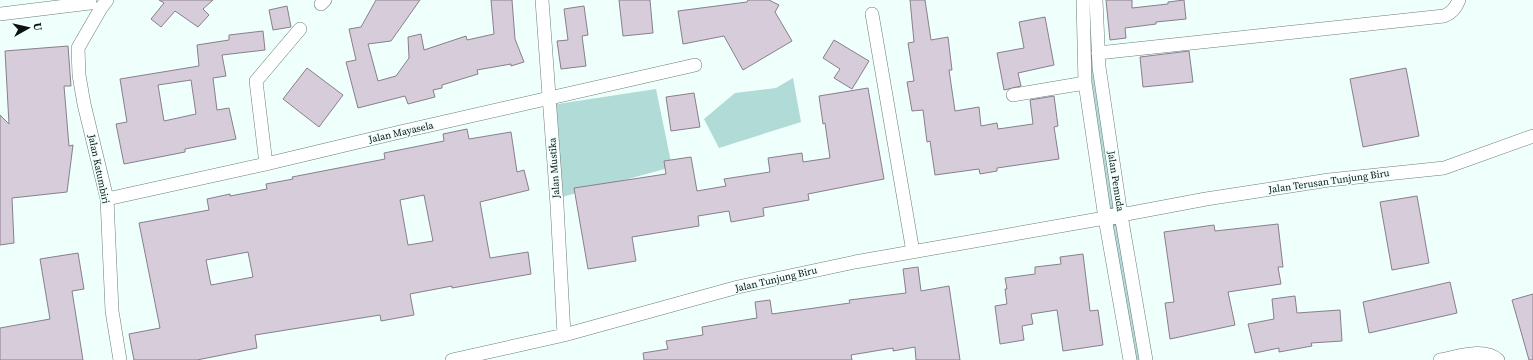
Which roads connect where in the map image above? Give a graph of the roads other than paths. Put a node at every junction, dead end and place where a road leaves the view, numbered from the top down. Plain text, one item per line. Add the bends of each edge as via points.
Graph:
1 (542, 0) edge
2 (1083, 0) edge
3 (1096, 0) edge
4 (1459, 0) edge
5 (96, 3) edge
6 (0, 14) edge
7 (872, 14) dead end
8 (300, 29) dead end
9 (1098, 53) junction
10 (695, 65) dead end
11 (1085, 83) junction
12 (1013, 95) dead end
13 (550, 99) junction
14 (1533, 136) edge
15 (266, 164) junction
16 (107, 199) junction
17 (1121, 215) junction
18 (1105, 218) junction
19 (913, 252) junction
20 (564, 335) junction
21 (120, 360) edge
22 (452, 360) edge
23 (1130, 360) edge
24 (1146, 360) edge
25 (1440, 360) edge
26 (1498, 360) edge

1 - 13 street, Jalan Mustika
2 - 11 street, Jalan Pemuda
3 - 9 street, Jalan Pemuda
4 - 9 street via 1451,13 1444,16
5 - 6 street
5 - 16 street, Jalan Katumbiri via 78,48 79,75
7 - 19 street
8 - 15 street via 256,81
9 - 17 street, Jalan Pemuda
10 - 13 street, Jalan Mayasela
11 - 12 street
11 - 18 street, Jalan Pemuda
13 - 15 street, Jalan Mayasela
13 - 20 street, Jalan Mustika
14 - 17 street, Jalan Terusan Tunjung Biru via 1444,168 1321,182
15 - 16 street, Jalan Mayasela
16 - 21 street, Jalan Katumbiri via 112,311
17 - 18 street
17 - 24 street, Jalan Pemuda
18 - 19 street, Jalan Tunjung Biru
18 - 23 street, Jalan Pemuda
19 - 20 street, Jalan Tunjung Biru via 738,287
20 - 22 street, Jalan Tunjung Biru
25 - 26 street via 1479,353 1494,356

